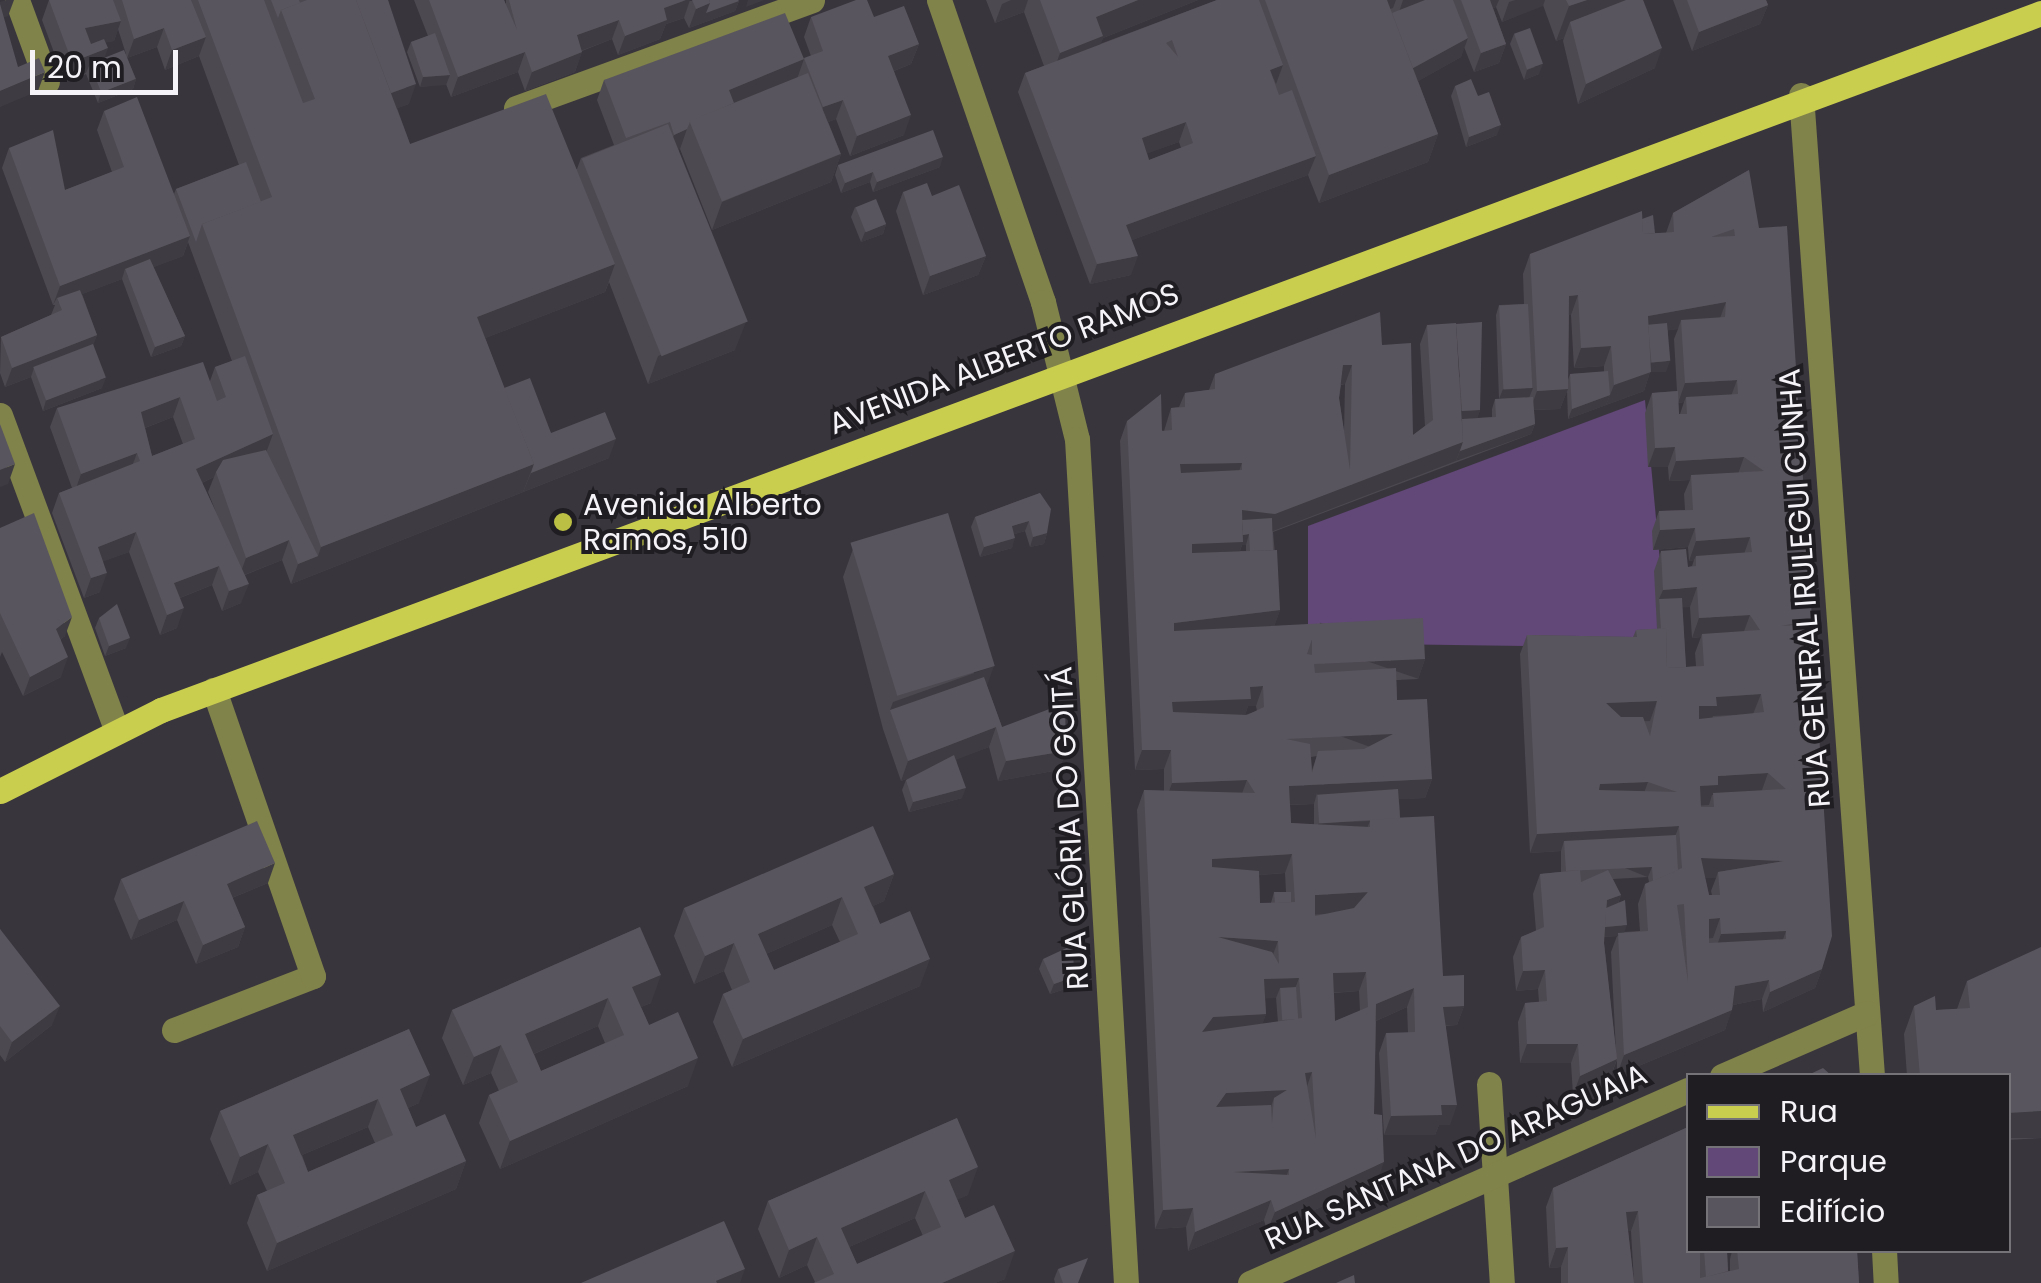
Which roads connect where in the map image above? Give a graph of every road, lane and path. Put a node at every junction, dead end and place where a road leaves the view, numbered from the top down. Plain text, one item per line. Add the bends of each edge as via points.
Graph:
1 (17, 0) edge
2 (812, 0) edge
3 (939, 0) edge
4 (2041, 13) edge
5 (47, 82) edge
6 (1801, 95) junction
7 (480, 121) edge
8 (1064, 371) junction
9 (0, 415) edge
10 (214, 690) junction
11 (117, 731) junction
12 (0, 791) edge
13 (1868, 1013) junction
14 (174, 1030) dead end
15 (1729, 1073) edge
16 (1872, 1073) edge
17 (1490, 1084) dead end
18 (1686, 1091) edge
19 (1495, 1176) junction
20 (1884, 1253) edge
21 (1126, 1283) edge
22 (1250, 1283) edge
23 (1502, 1283) edge
24 (1886, 1283) edge

1 - 5 street
2 - 7 street
3 - 8 street, RUA GLÓRIA DO GOITÁ
4 - 6 main road, AVENIDA ALBERTO RAMOS
6 - 8 main road, AVENIDA ALBERTO RAMOS
6 - 13 street, RUA GENERAL IRULEGUI CUNHA
8 - 10 main road, AVENIDA ALBERTO RAMOS
8 - 21 street, RUA GLÓRIA DO GOITÁ via 1087,518
9 - 11 street
10 - 11 main road, AVENIDA ALBERTO RAMOS
10 - 14 street via 313,976
11 - 12 main road, AVENIDA ALBERTO RAMOS
13 - 15 street
13 - 16 street, RUA GENERAL IRULEGUI CUNHA
17 - 19 street
18 - 19 street, RUA SANTANA DO ARAGUAIA
19 - 22 street, RUA SANTANA DO ARAGUAIA
19 - 23 street
20 - 24 street

